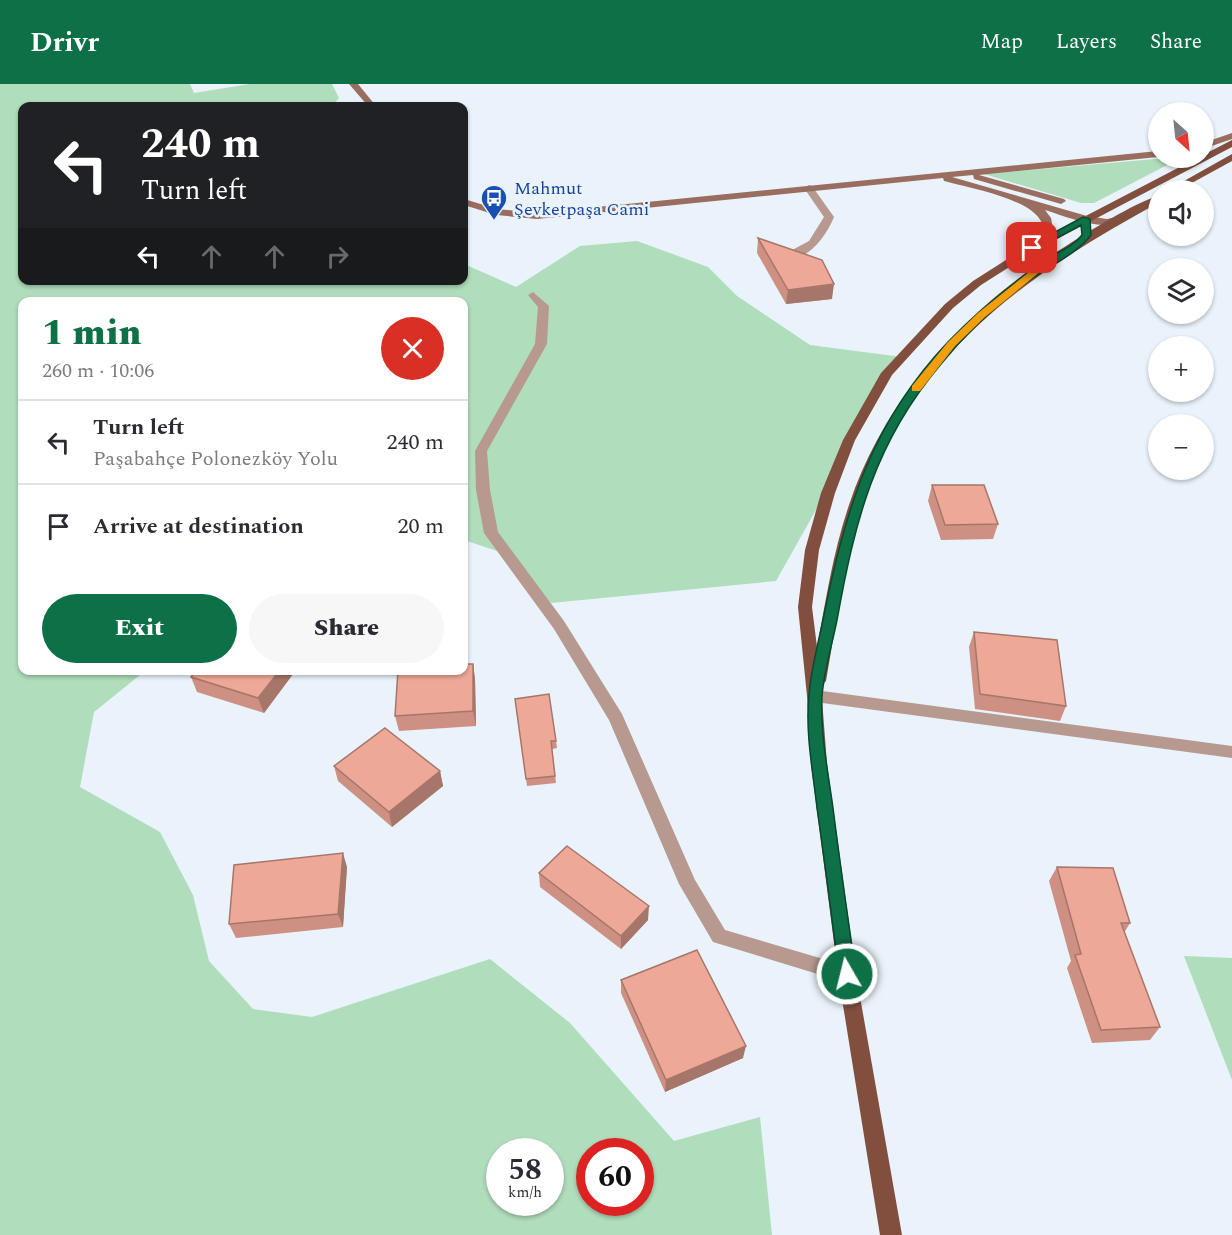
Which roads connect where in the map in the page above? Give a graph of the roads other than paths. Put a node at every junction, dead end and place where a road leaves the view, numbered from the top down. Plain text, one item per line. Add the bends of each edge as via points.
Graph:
1 (353, 84) edge
2 (369, 102) edge
3 (1232, 136) edge
4 (1214, 142) edge
5 (1232, 142) edge
6 (1148, 155) edge
7 (1232, 157) edge
8 (917, 177) junction
9 (1191, 180) edge
10 (809, 188) junction
11 (1012, 197) junction
12 (468, 203) edge
13 (1148, 204) edge
14 (1086, 219) junction
15 (1121, 219) junction
16 (1079, 244) junction
17 (785, 258) edge
18 (1001, 266) junction
19 (533, 294) dead end
20 (815, 696) junction
21 (1232, 752) edge
22 (847, 974) junction
23 (891, 1235) edge

1 - 2 main road
3 - 4 main road
5 - 14 main road
6 - 8 main road
7 - 9 main road
8 - 10 main road
8 - 11 main road via 955,181
8 - 14 main road via 972,176 999,181 1074,205
10 - 12 main road via 537,216 496,212
10 - 17 street via 830,218 822,237
11 - 14 main road
11 - 18 main road via 1045,215 1048,229
13 - 15 main road
14 - 15 main road
14 - 16 main road via 1086,235
14 - 18 main road
15 - 16 main road
16 - 20 main road via 1033,272 981,315 951,344 903,405 877,453 854,512
18 - 20 main road via 950,306 905,351 882,381 849,440 828,493 812,550 805,607
19 - 22 street via 544,306 541,344 481,451 491,533 560,625 616,718 688,884 719,936
20 - 21 street
20 - 22 main road via 819,764
22 - 23 main road

